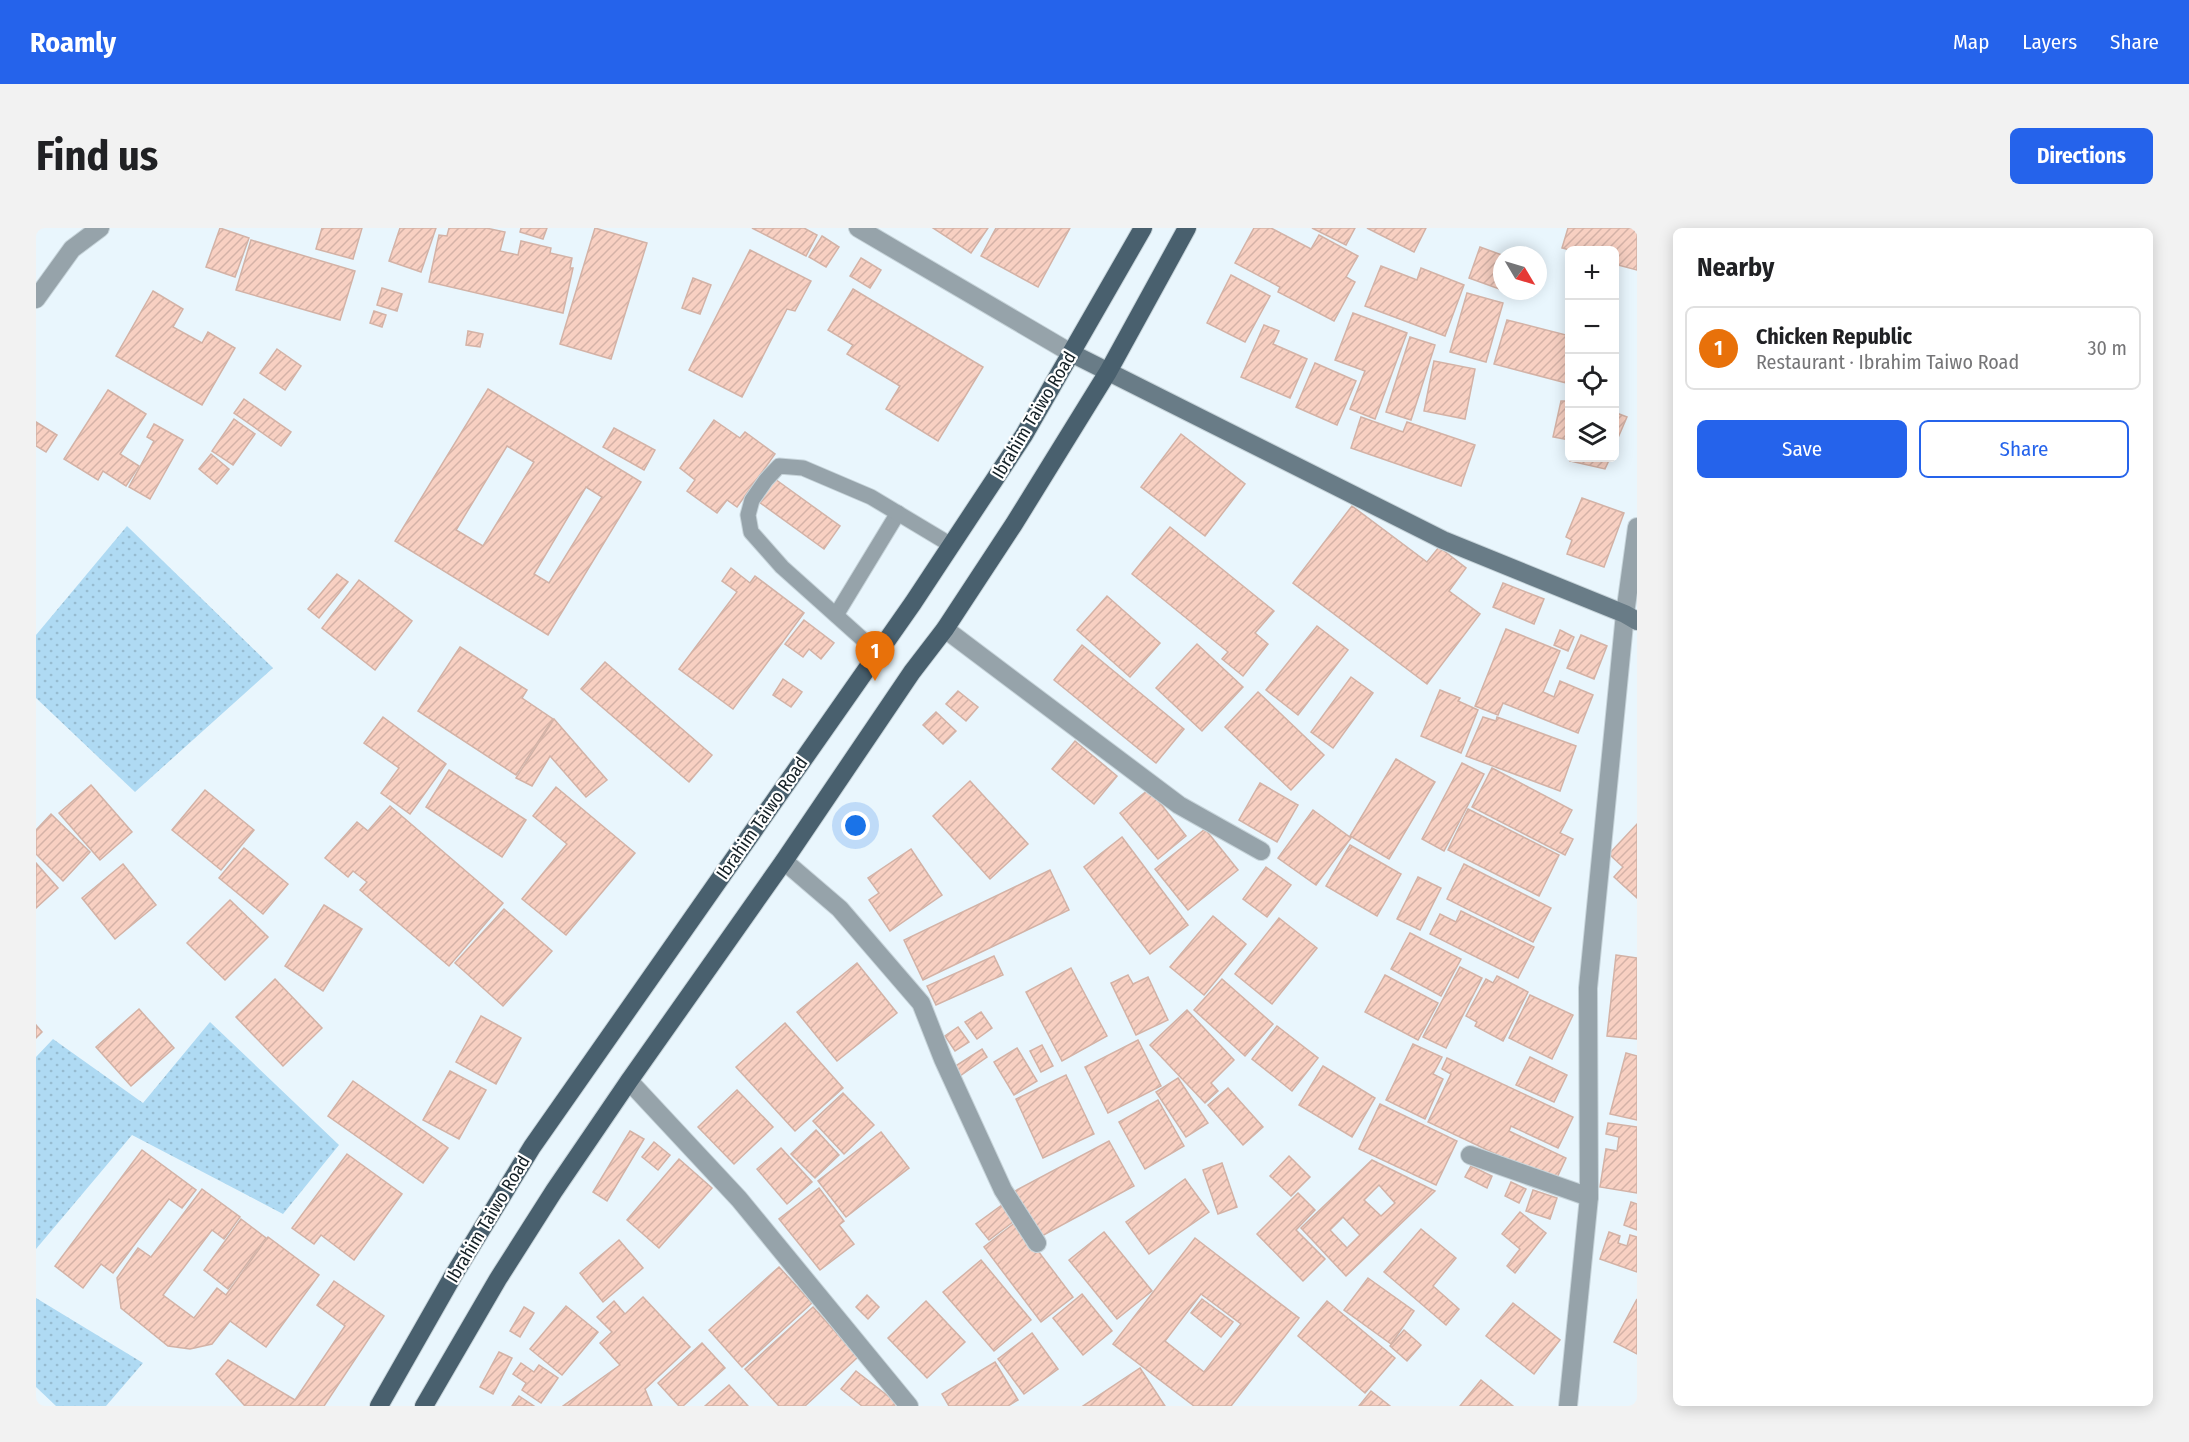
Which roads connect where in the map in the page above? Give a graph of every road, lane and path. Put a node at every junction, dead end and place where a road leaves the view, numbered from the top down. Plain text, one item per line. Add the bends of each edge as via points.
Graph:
1 (100, 228) edge
2 (858, 228) edge
3 (1143, 228) edge
4 (1187, 228) edge
5 (36, 299) edge
6 (1071, 353) junction
7 (1108, 372) junction
8 (898, 513) junction
9 (1637, 527) edge
10 (951, 545) junction
11 (836, 615) junction
12 (1631, 618) edge
13 (945, 629) junction
14 (878, 653) junction
15 (1261, 851) dead end
16 (784, 861) junction
17 (629, 1081) junction
18 (1470, 1155) dead end
19 (1589, 1197) junction
20 (1037, 1243) dead end
21 (379, 1406) edge
22 (424, 1406) edge
23 (909, 1406) edge
24 (1568, 1406) edge

1 - 5 street via 72,249
2 - 6 street
3 - 6 main road, Ibrahim Taiwo Road
4 - 7 main road
6 - 7 street
6 - 10 main road, Ibrahim Taiwo Road via 1024,435
7 - 12 street via 1443,540
7 - 13 main road
8 - 10 lane
8 - 11 lane
8 - 11 lane via 803,468 779,466 752,500 748,515 751,532 782,567
9 - 12 street
10 - 14 main road, Ibrahim Taiwo Road
11 - 14 lane
12 - 19 street via 1588,988
13 - 15 street via 1179,805
13 - 16 main road
14 - 21 main road, Ibrahim Taiwo Road via 531,1147
16 - 17 main road
16 - 20 street via 840,909 921,1003 1003,1190
17 - 22 main road via 498,1279
17 - 23 street via 739,1199
18 - 19 street
19 - 24 street

